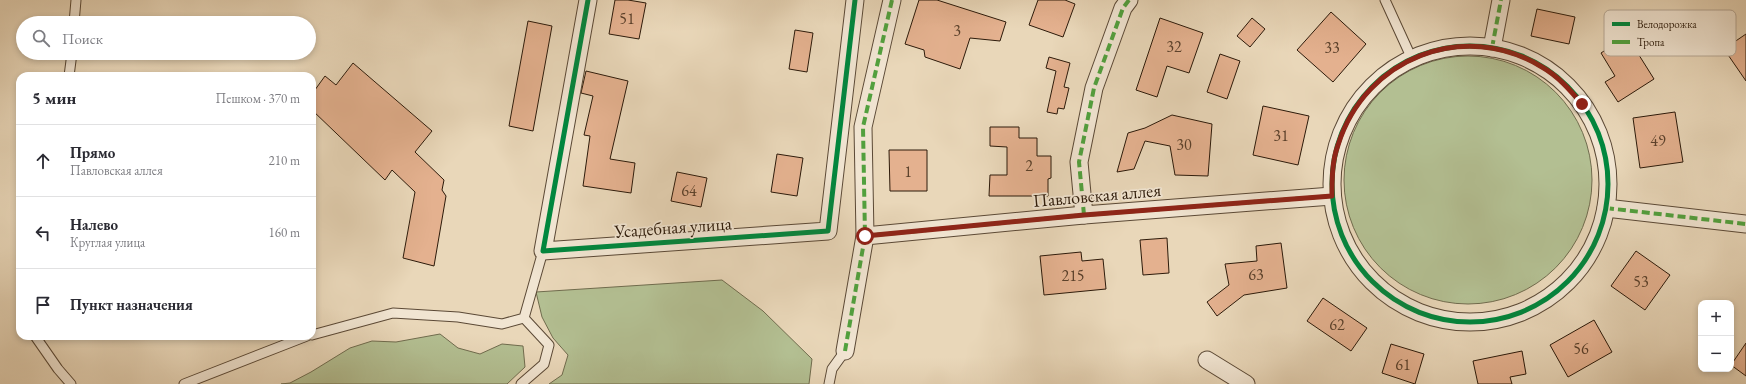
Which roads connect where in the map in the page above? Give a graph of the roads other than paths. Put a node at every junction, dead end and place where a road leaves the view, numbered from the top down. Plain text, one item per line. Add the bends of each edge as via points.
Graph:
1 (76, 0) edge
2 (588, 0) edge
3 (855, 0) edge
4 (892, 0) edge
5 (1129, 0) edge
6 (1385, 0) edge
7 (1501, 0) edge
8 (75, 16) edge
9 (1492, 48) junction
10 (1412, 59) junction
11 (71, 60) edge
12 (70, 72) edge
13 (1332, 196) junction
14 (1606, 208) junction
15 (1084, 215) junction
16 (1746, 224) edge
17 (865, 236) junction
18 (543, 251) junction
19 (524, 318) junction
20 (316, 334) edge
21 (39, 340) edge
22 (297, 340) edge
23 (845, 351) joint
24 (1207, 360) dead end
25 (71, 384) edge
26 (184, 384) edge
27 (521, 384) edge
28 (829, 384) edge
29 (1246, 384) edge

1 - 8 lane
2 - 18 street
3 - 18 street, Усадебная улица via 828,231
4 - 17 street via 863,127
5 - 15 street via 1123,8 1094,88 1079,162
6 - 10 lane
7 - 9 street
9 - 10 street via 1448,48
9 - 14 street via 1527,58 1543,67 1558,78 1582,104 1597,131 1604,154 1608,190
10 - 13 street via 1383,76 1351,115 1337,146
11 - 12 lane
13 - 14 street via 1335,214 1348,248 1368,277 1396,301 1412,309 1440,319 1464,322 1500,319 1517,314 1559,290 1576,273 1586,258 1602,225
13 - 15 street, Павловская аллея
14 - 16 street
15 - 17 street, Павловская аллея
17 - 23 street
18 - 19 lane
19 - 20 lane via 502,324 458,317 393,313
19 - 27 lane via 549,345 544,364
21 - 25 lane
22 - 26 lane
23 - 28 lane via 832,369
24 - 29 street

